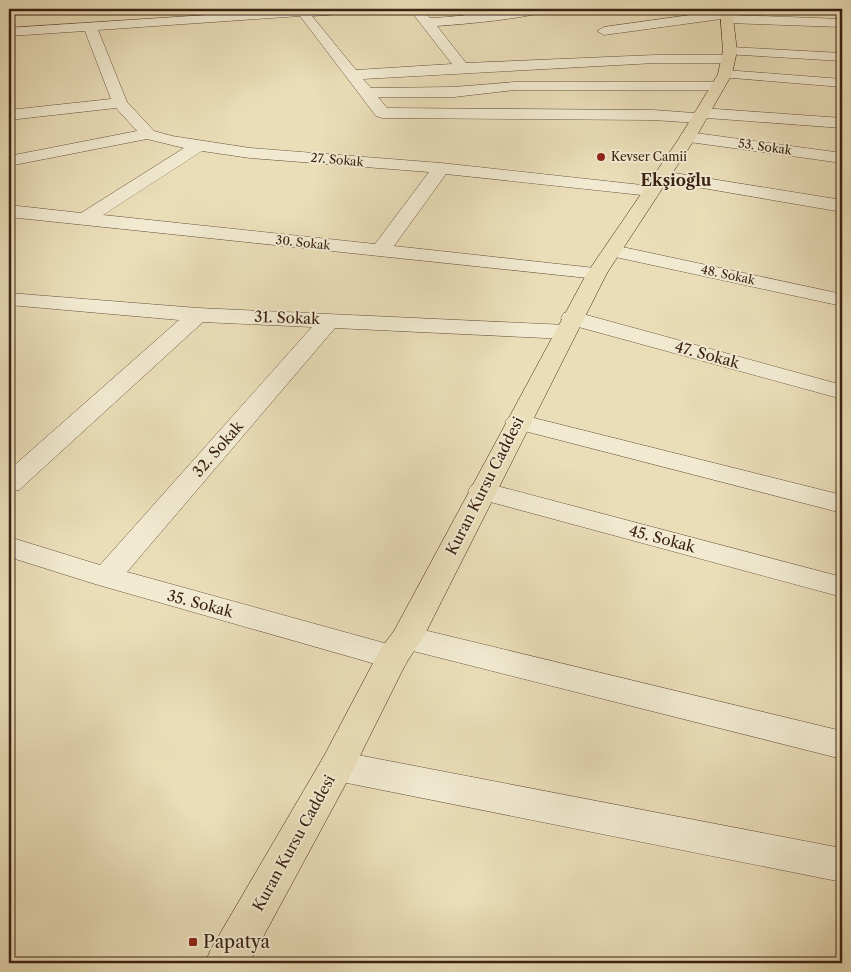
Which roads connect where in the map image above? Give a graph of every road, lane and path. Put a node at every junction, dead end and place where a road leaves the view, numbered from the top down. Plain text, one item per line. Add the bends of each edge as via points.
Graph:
1 (136, 9) edge
2 (353, 9) edge
3 (414, 9) edge
4 (542, 9) edge
5 (303, 12) junction
6 (727, 14) edge
7 (427, 22) junction
8 (842, 23) edge
9 (108, 25) junction
10 (90, 26) junction
11 (604, 31) dead end
12 (9, 32) edge
13 (842, 58) edge
14 (725, 67) junction
15 (462, 68) junction
16 (352, 75) junction
17 (842, 83) edge
18 (366, 93) junction
19 (120, 103) junction
20 (9, 115) edge
21 (696, 123) junction
22 (842, 123) edge
23 (148, 134) junction
24 (197, 147) junction
25 (842, 158) edge
26 (9, 161) edge
27 (441, 168) junction
28 (656, 184) junction
29 (842, 206) edge
30 (9, 211) edge
31 (83, 220) junction
32 (380, 251) junction
33 (613, 251) junction
34 (597, 273) junction
35 (9, 299) edge
36 (842, 300) edge
37 (198, 315) junction
38 (330, 320) junction
39 (569, 325) junction
40 (842, 392) edge
41 (518, 422) junction
42 (9, 484) edge
43 (482, 491) junction
44 (842, 504) edge
45 (9, 547) edge
46 (106, 578) junction
47 (842, 587) edge
48 (400, 647) junction
49 (842, 745) edge
50 (337, 766) junction
51 (841, 865) dead end
52 (226, 963) edge

1 - 9 street
2 - 5 street
3 - 7 street
4 - 7 street via 480,19
5 - 9 street
5 - 16 street
6 - 8 street
6 - 11 street
6 - 14 main road
7 - 15 street
9 - 10 street
10 - 12 street
10 - 19 street, 27. Sokak
13 - 14 street
14 - 15 street via 655,59
14 - 17 street
14 - 18 street via 454,92
14 - 21 main road, Kuran Kursu Caddesi
15 - 16 street
16 - 18 street
18 - 21 street via 382,113 653,115
19 - 20 street
19 - 23 street, 27. Sokak
21 - 22 street
21 - 25 street, 53. Sokak
21 - 28 main road, Kuran Kursu Caddesi
23 - 24 street, 27. Sokak
23 - 26 street
24 - 27 street, 27. Sokak
24 - 31 street
27 - 28 street, 27. Sokak
27 - 32 street
28 - 29 street, 27. Sokak
28 - 33 main road, Kuran Kursu Caddesi
30 - 31 street, 30. Sokak
31 - 32 street, 30. Sokak
32 - 34 street, 30. Sokak
33 - 34 main road, Kuran Kursu Caddesi
33 - 36 street, 48. Sokak
34 - 39 main road, Kuran Kursu Caddesi
35 - 37 street, 31. Sokak
37 - 38 street, 31. Sokak
37 - 42 street
38 - 39 street, 31. Sokak
38 - 46 street, 32. Sokak
39 - 40 street, 47. Sokak
39 - 41 main road, Kuran Kursu Caddesi
41 - 43 main road, Kuran Kursu Caddesi
41 - 44 street
43 - 47 street, 45. Sokak
43 - 48 main road, Kuran Kursu Caddesi
45 - 46 street, 35. Sokak
46 - 48 street, 35. Sokak
48 - 49 street, 35. Sokak
48 - 50 main road, Kuran Kursu Caddesi
50 - 51 street
50 - 52 main road, Kuran Kursu Caddesi

